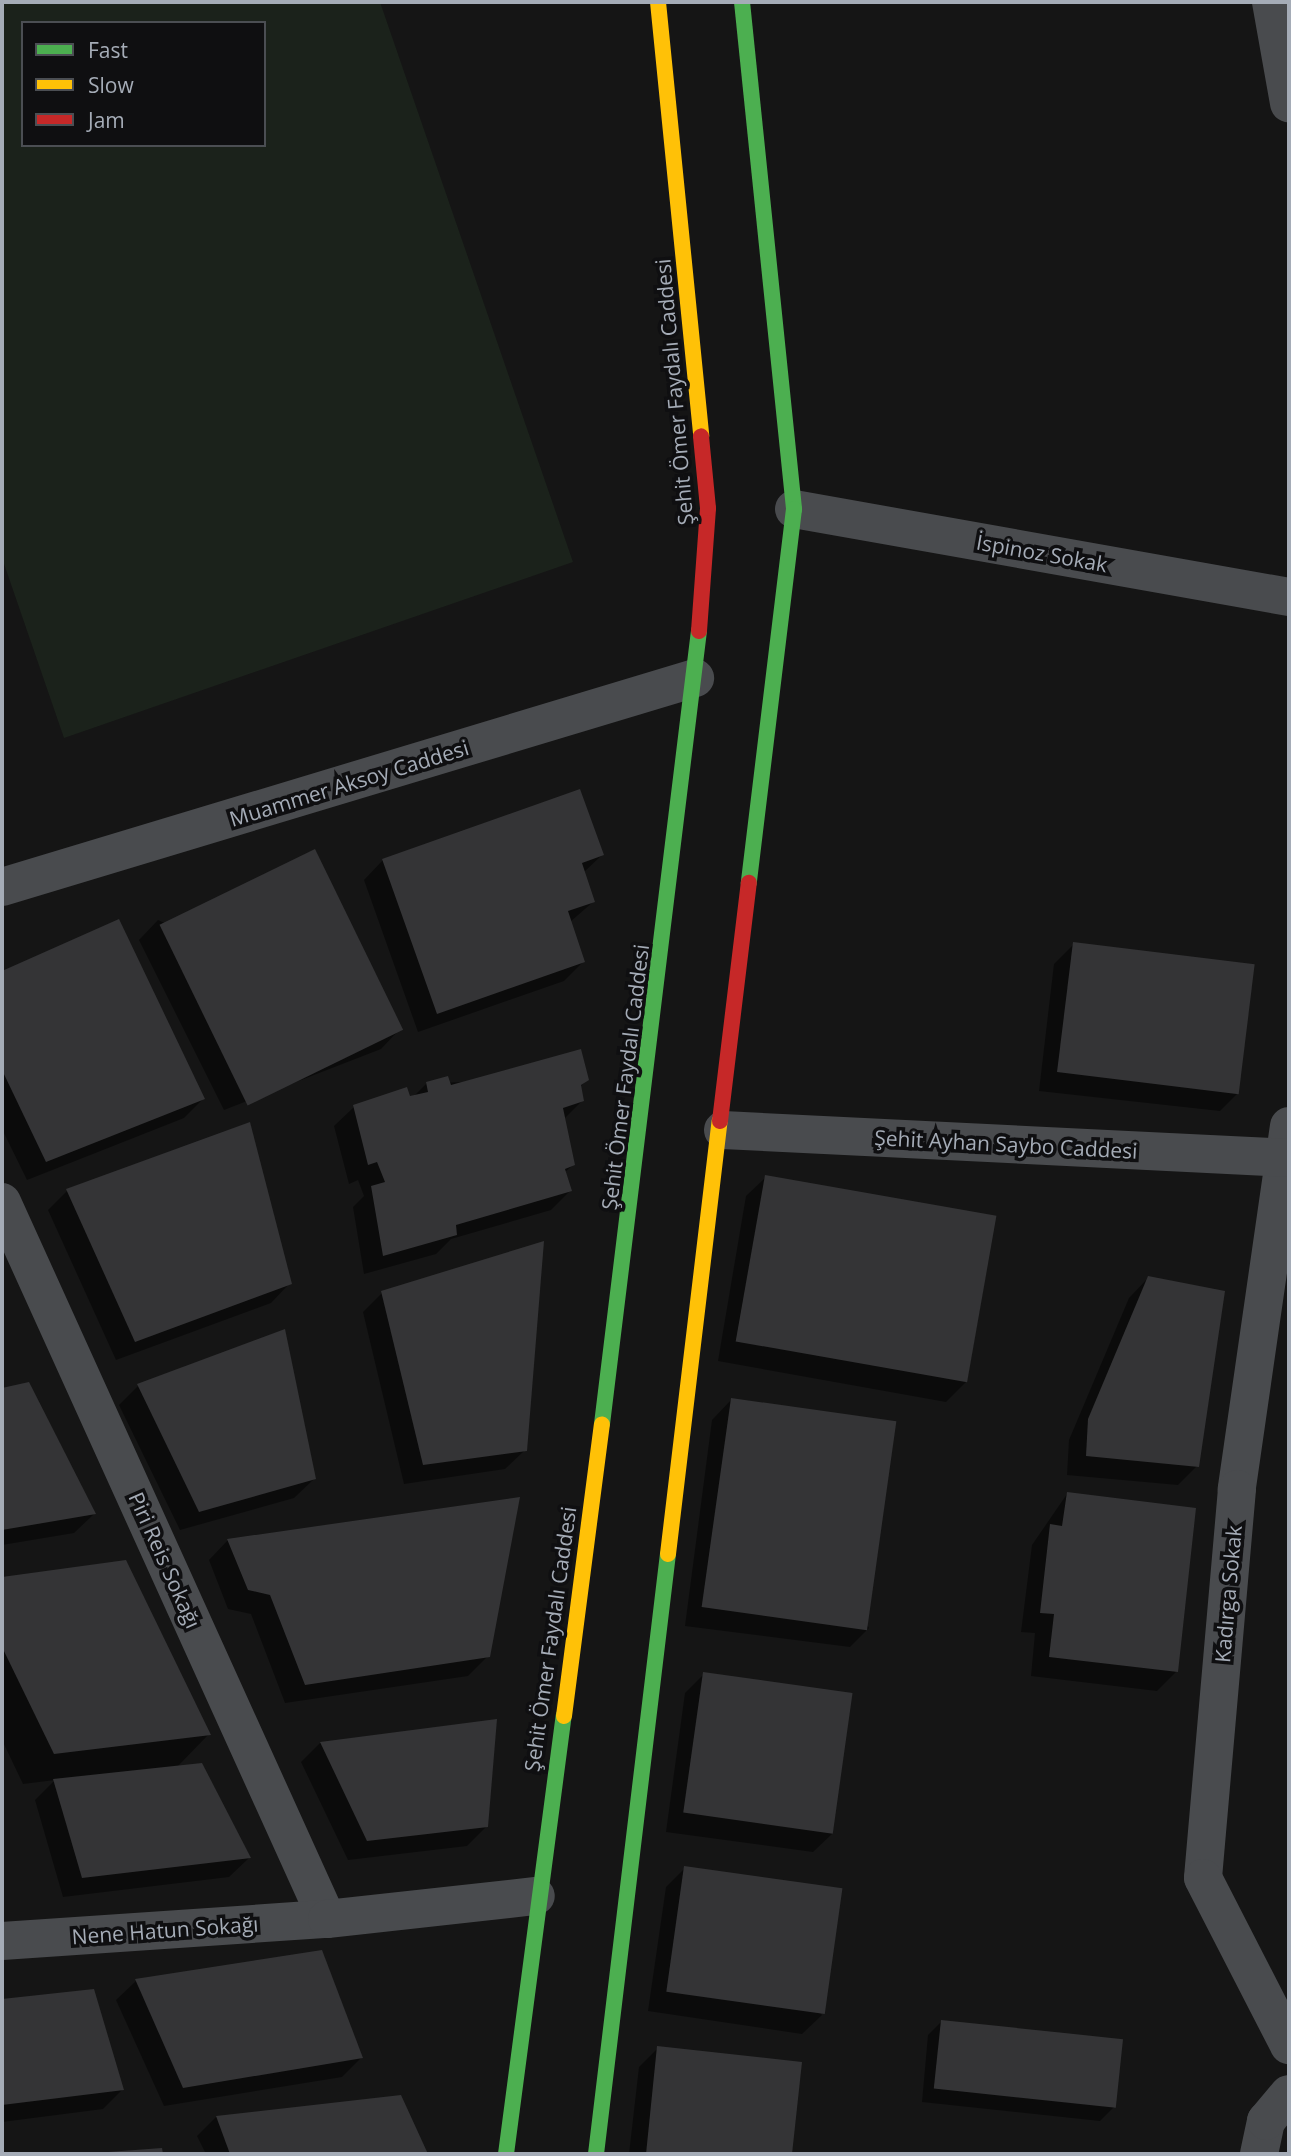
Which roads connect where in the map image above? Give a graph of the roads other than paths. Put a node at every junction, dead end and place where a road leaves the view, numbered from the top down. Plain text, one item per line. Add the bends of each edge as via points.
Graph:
1 (658, 2) edge
2 (1271, 2) edge
3 (745, 3) edge
4 (1289, 103) edge
5 (794, 509) junction
6 (1289, 597) edge
7 (695, 678) junction
8 (2, 887) edge
9 (723, 1130) junction
10 (1287, 1148) edge
11 (2, 1202) edge
12 (536, 1896) junction
13 (327, 1919) junction
14 (2, 1941) edge
15 (1289, 2045) edge
16 (1289, 2094) edge
17 (506, 2154) edge
18 (596, 2154) edge
19 (1259, 2154) edge

1 - 7 main road, Şehit Ömer Faydalı Caddesi via 708,508
2 - 4 street
3 - 5 main road
5 - 6 street, İspinoz Sokak
5 - 9 main road
7 - 8 street, Muammer Aksoy Caddesi
7 - 12 main road, Şehit Ömer Faydalı Caddesi
9 - 10 street, Şehit Ayhan Saybo Caddesi
9 - 18 main road
10 - 15 street, Kadırga Sokak via 1237,1489 1203,1878
11 - 13 street, Piri Reis Sokağı
12 - 13 street, Nene Hatun Sokağı
12 - 17 main road, Şehit Ömer Faydalı Caddesi
13 - 14 street, Nene Hatun Sokağı
16 - 19 street via 1266,2122

